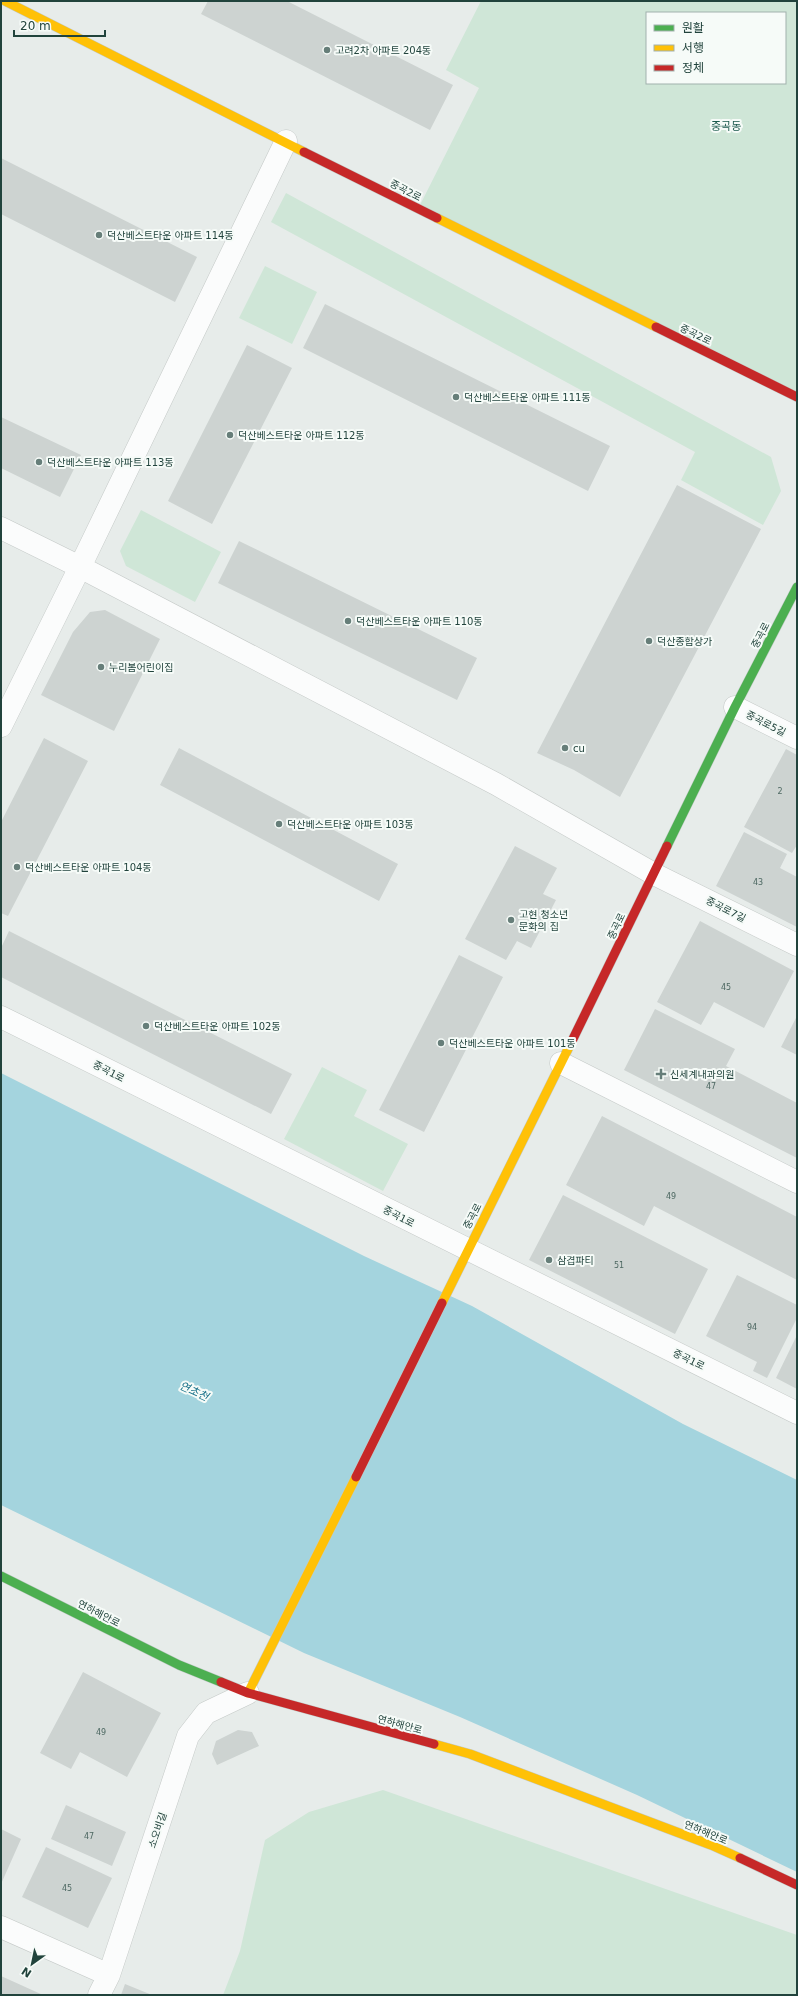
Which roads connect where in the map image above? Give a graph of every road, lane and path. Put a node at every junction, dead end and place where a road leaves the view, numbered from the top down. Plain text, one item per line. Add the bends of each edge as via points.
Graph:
1 (5, 1) edge
2 (286, 141) junction
3 (797, 397) edge
4 (1, 528) edge
5 (80, 567) junction
6 (797, 587) edge
7 (735, 707) junction
8 (1, 726) edge
9 (797, 738) edge
10 (654, 874) junction
11 (797, 945) edge
12 (1, 1017) edge
13 (561, 1063) junction
14 (797, 1182) edge
15 (468, 1250) junction
16 (797, 1413) edge
17 (1, 1576) edge
18 (248, 1693) junction
19 (797, 1885) edge
20 (1, 1927) edge
21 (109, 1975) junction
22 (99, 1995) edge

1 - 2 street, 중곡2로
2 - 3 street, 중곡2로
2 - 5 street
4 - 5 street, 중곡로7길
5 - 8 street
5 - 10 street, 중곡로7길 via 496,784
6 - 7 street, 중곡로
7 - 9 street, 중곡로5길
7 - 10 street, 중곡로
10 - 11 street, 중곡로7길
10 - 13 street, 중곡로
12 - 15 street, 중곡1로
13 - 14 street
13 - 15 street, 중곡로
15 - 16 street, 중곡1로
15 - 18 street, 중곡로
17 - 18 street, 연하해안로 via 179,1665
18 - 19 street, 연하해안로 via 470,1754 710,1845
18 - 21 street, 소오비길 via 206,1713 188,1736
20 - 21 street
21 - 22 street, 소오비길

